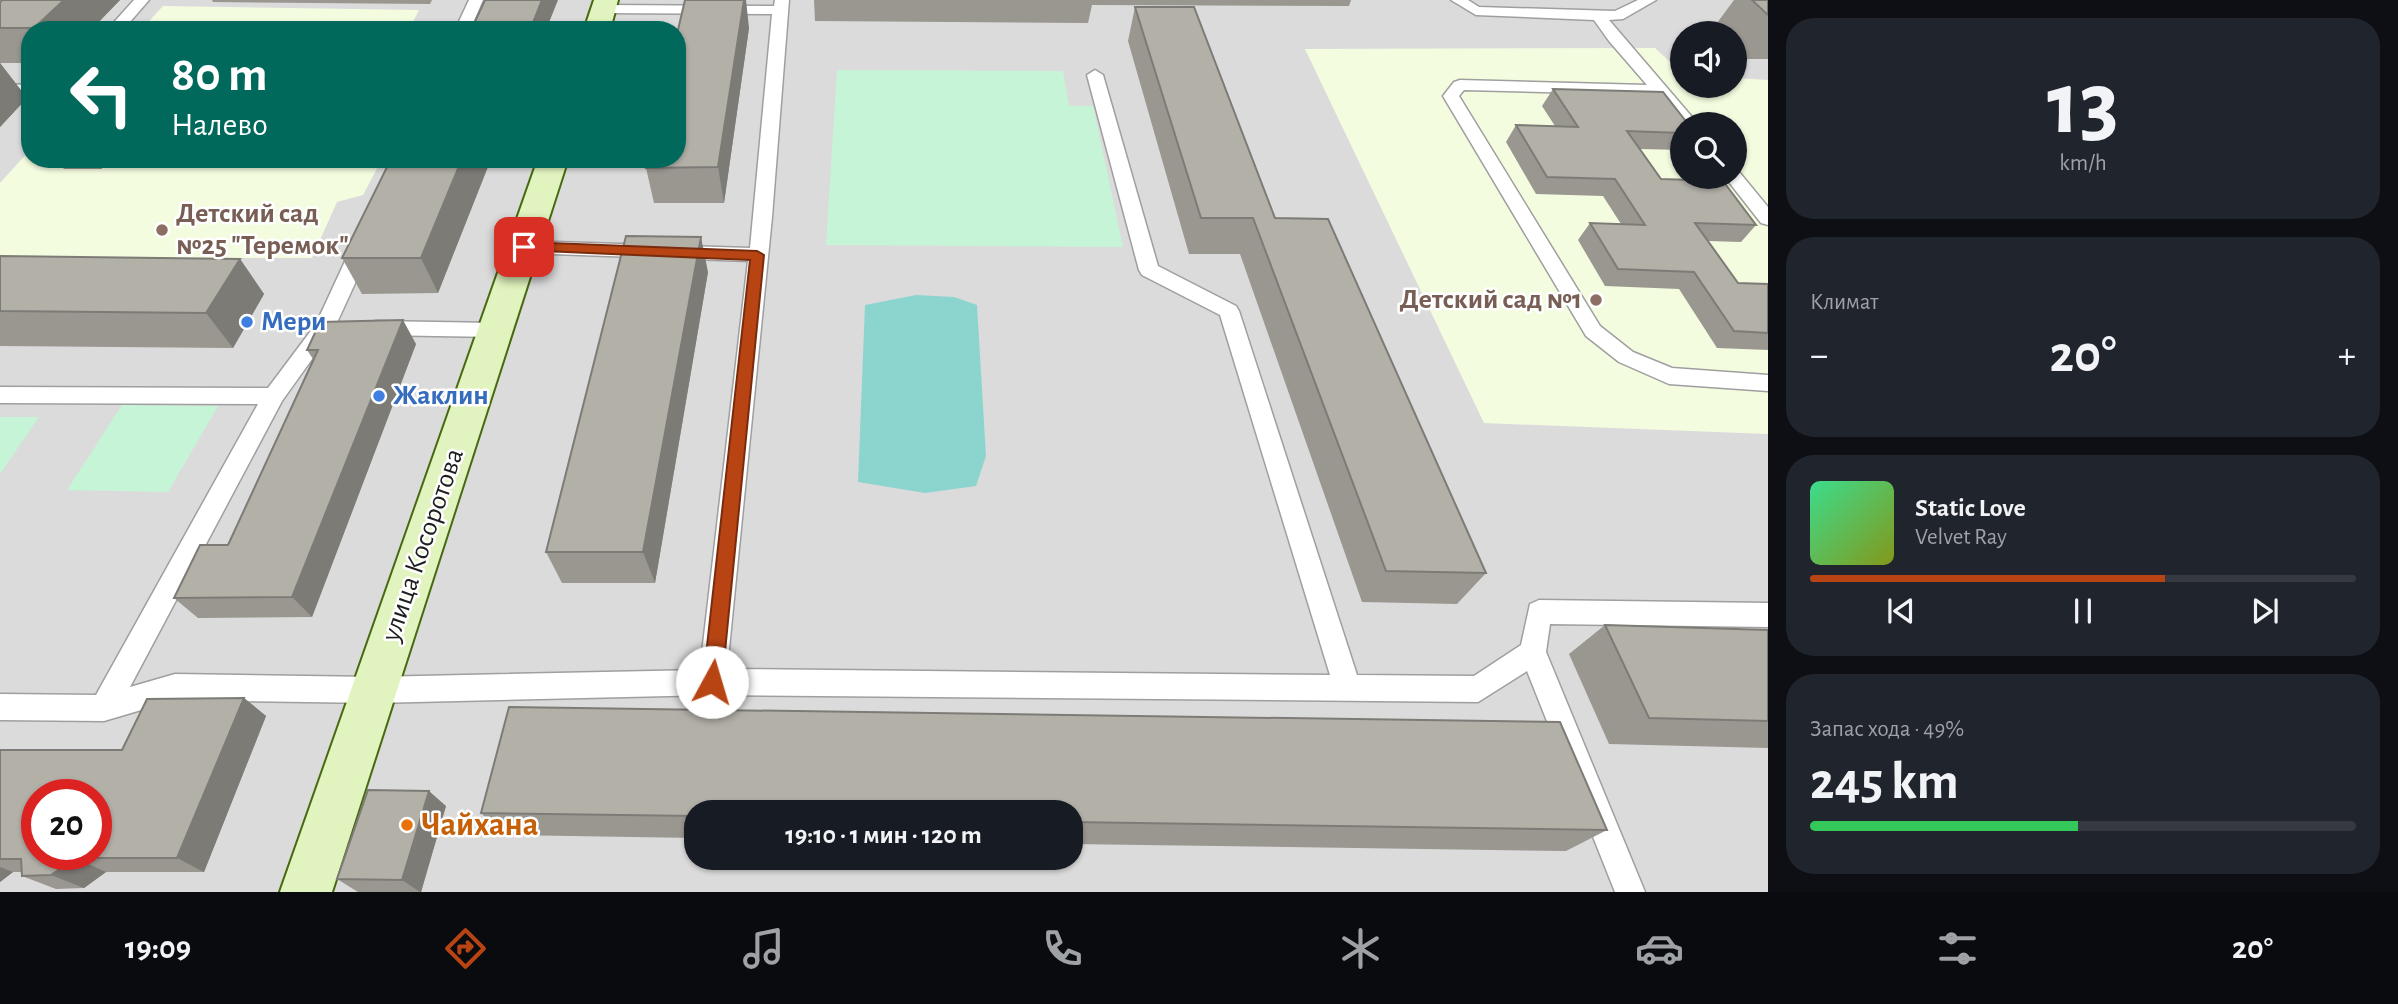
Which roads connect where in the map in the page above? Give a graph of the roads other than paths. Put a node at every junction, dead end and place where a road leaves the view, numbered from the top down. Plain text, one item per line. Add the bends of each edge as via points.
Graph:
1 (142, 0) edge
2 (476, 0) edge
3 (1458, 0) edge
4 (1649, 0) edge
5 (781, 5) edge
6 (602, 13) edge
7 (1599, 16) junction
8 (122, 21) edge
9 (466, 21) edge
10 (1095, 75) dead end
11 (0, 89) edge
12 (21, 90) edge
13 (1663, 90) junction
14 (1680, 112) edge
15 (551, 168) edge
16 (1744, 189) edge
17 (1768, 219) edge
18 (369, 231) edge
19 (524, 247) junction
20 (757, 255) junction
21 (325, 327) junction
22 (496, 330) junction
23 (1768, 383) edge
24 (0, 395) edge
25 (274, 396) junction
26 (1768, 615) edge
27 (1533, 652) junction
28 (712, 682) junction
29 (1348, 689) junction
30 (374, 690) junction
31 (0, 707) edge
32 (104, 708) junction
33 (306, 892) edge
34 (1630, 892) edge

1 - 8 lane
2 - 9 lane
3 - 7 lane via 1476,11
4 - 7 lane via 1618,16
5 - 6 lane
5 - 20 lane
7 - 13 lane
10 - 29 lane via 1149,271 1229,311
11 - 12 lane
13 - 14 lane
13 - 23 lane via 1460,85 1451,96 1593,331 1626,357 1669,376
15 - 19 street, улица Косоротова
16 - 17 lane
18 - 21 lane
19 - 20 lane
19 - 22 street, улица Косоротова
20 - 28 lane
21 - 22 lane
21 - 25 lane
22 - 30 street, улица Косоротова
24 - 25 lane
25 - 32 lane
26 - 27 lane via 1539,611
27 - 29 lane via 1478,689
27 - 34 lane
28 - 29 lane
28 - 30 lane
30 - 32 lane via 175,687
30 - 33 street, улица Косоротова
31 - 32 lane

